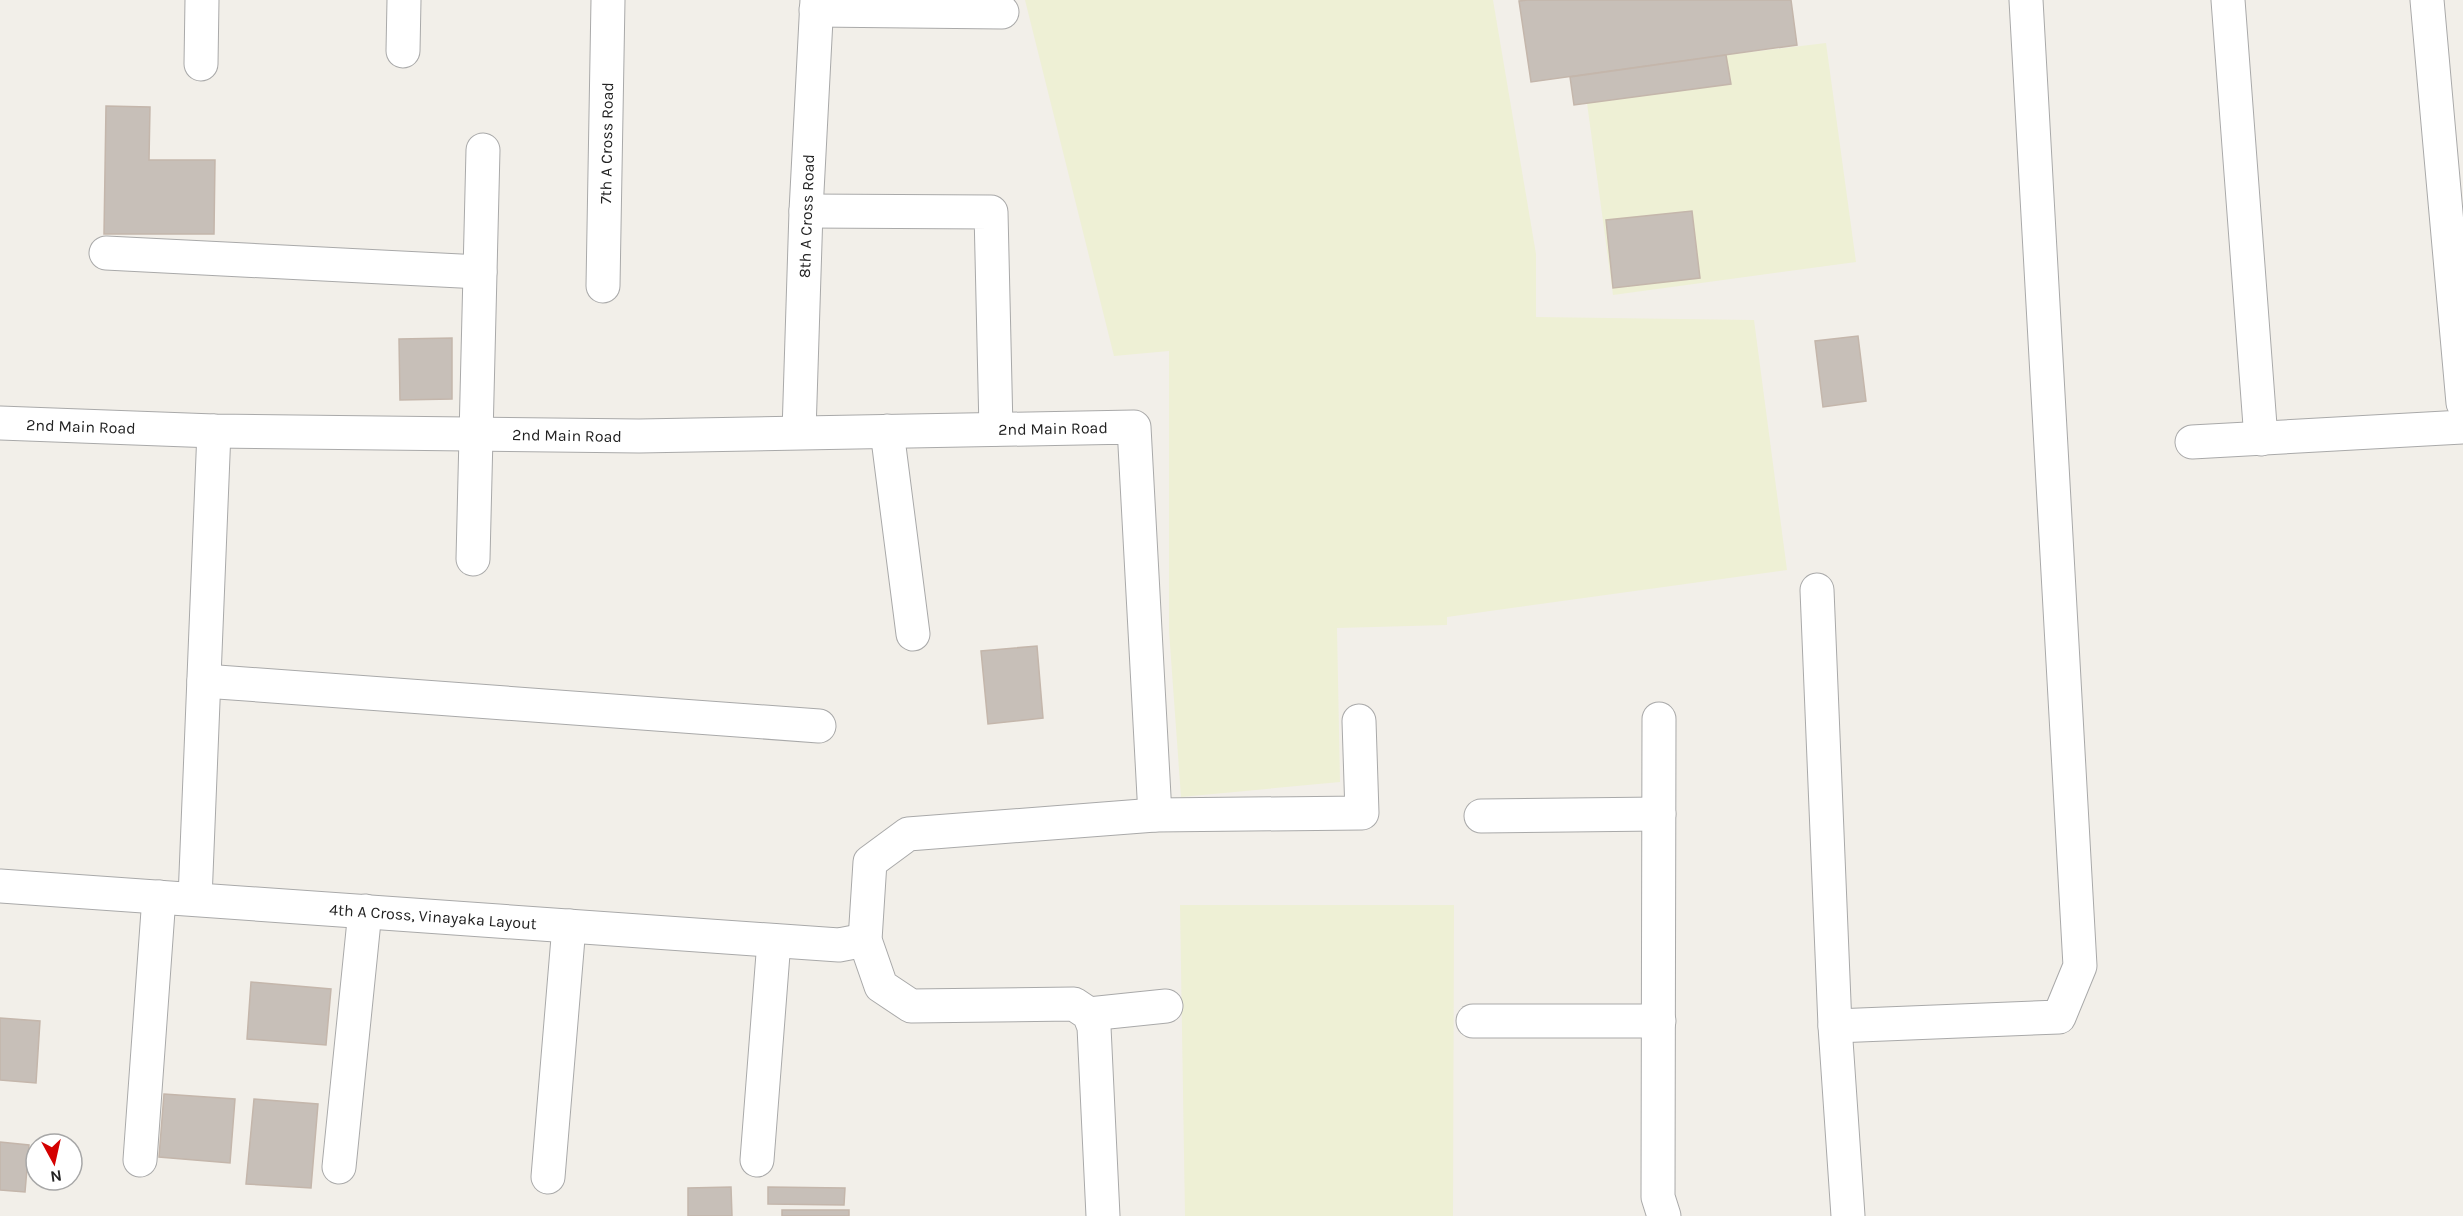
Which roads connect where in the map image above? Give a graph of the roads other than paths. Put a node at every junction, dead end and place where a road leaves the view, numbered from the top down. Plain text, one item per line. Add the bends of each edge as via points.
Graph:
1 (202, 0) edge
2 (404, 0) edge
3 (608, 0) edge
4 (2026, 0) edge
5 (2228, 0) edge
6 (2427, 0) edge
7 (816, 5) edge
8 (1002, 12) dead end
9 (403, 51) dead end
10 (201, 64) dead end
11 (483, 150) dead end
12 (806, 211) junction
13 (106, 253) dead end
14 (480, 272) junction
15 (603, 286) dead end
16 (2463, 404) edge
17 (0, 423) edge
18 (2463, 427) edge
19 (996, 429) junction
20 (214, 431) junction
21 (886, 431) junction
22 (800, 432) junction
23 (477, 434) junction
24 (2261, 439) junction
25 (2192, 442) dead end
26 (473, 559) dead end
27 (1817, 590) dead end
28 (913, 634) dead end
29 (204, 681) junction
30 (1659, 719) dead end
31 (1359, 721) dead end
32 (819, 726) dead end
33 (1659, 814) junction
34 (1155, 815) junction
35 (1481, 816) dead end
36 (0, 886) edge
37 (159, 897) junction
38 (195, 899) junction
39 (365, 911) junction
40 (569, 926) junction
41 (865, 940) junction
42 (774, 941) junction
43 (1166, 1006) dead end
44 (1089, 1014) junction
45 (1473, 1021) dead end
46 (1659, 1021) junction
47 (1834, 1026) junction
48 (140, 1160) dead end
49 (757, 1160) dead end
50 (339, 1167) dead end
51 (548, 1177) dead end
52 (1102, 1216) edge
53 (1664, 1216) edge
54 (1848, 1216) edge

1 - 10 street
2 - 9 street
3 - 15 street, 7th A Cross Road
4 - 47 street via 2080,966 2059,1017
5 - 24 street
6 - 16 street
7 - 8 street
7 - 12 street, 8th A Cross Road
11 - 14 street
12 - 19 street via 991,212
12 - 22 street, 8th A Cross Road
13 - 14 street
14 - 23 street
17 - 20 street, 2nd Main Road
18 - 24 street
19 - 21 street, 2nd Main Road
19 - 34 street, 2nd Main Road via 1134,427
20 - 23 street, 2nd Main Road
20 - 29 street
21 - 22 street, 2nd Main Road
21 - 28 street
22 - 23 street, 2nd Main Road via 639,436
23 - 26 street
24 - 25 street
27 - 47 street
29 - 32 street
29 - 38 street
30 - 33 street
31 - 34 street via 1362,813
33 - 35 street
33 - 46 street
34 - 41 street via 908,834 870,862
36 - 37 street, 4th A Cross, Vinayaka Layout
37 - 38 street, 4th A Cross, Vinayaka Layout
37 - 48 street
38 - 39 street, 4th A Cross, Vinayaka Layout
39 - 40 street, 4th A Cross, Vinayaka Layout
39 - 50 street
40 - 42 street, 4th A Cross, Vinayaka Layout
40 - 51 street
41 - 42 street, 4th A Cross, Vinayaka Layout via 839,945
41 - 44 street via 881,986 911,1006 1074,1004
42 - 49 street
43 - 44 street
44 - 52 street via 1094,1027
45 - 46 street
46 - 53 street via 1658,1197
47 - 54 street

